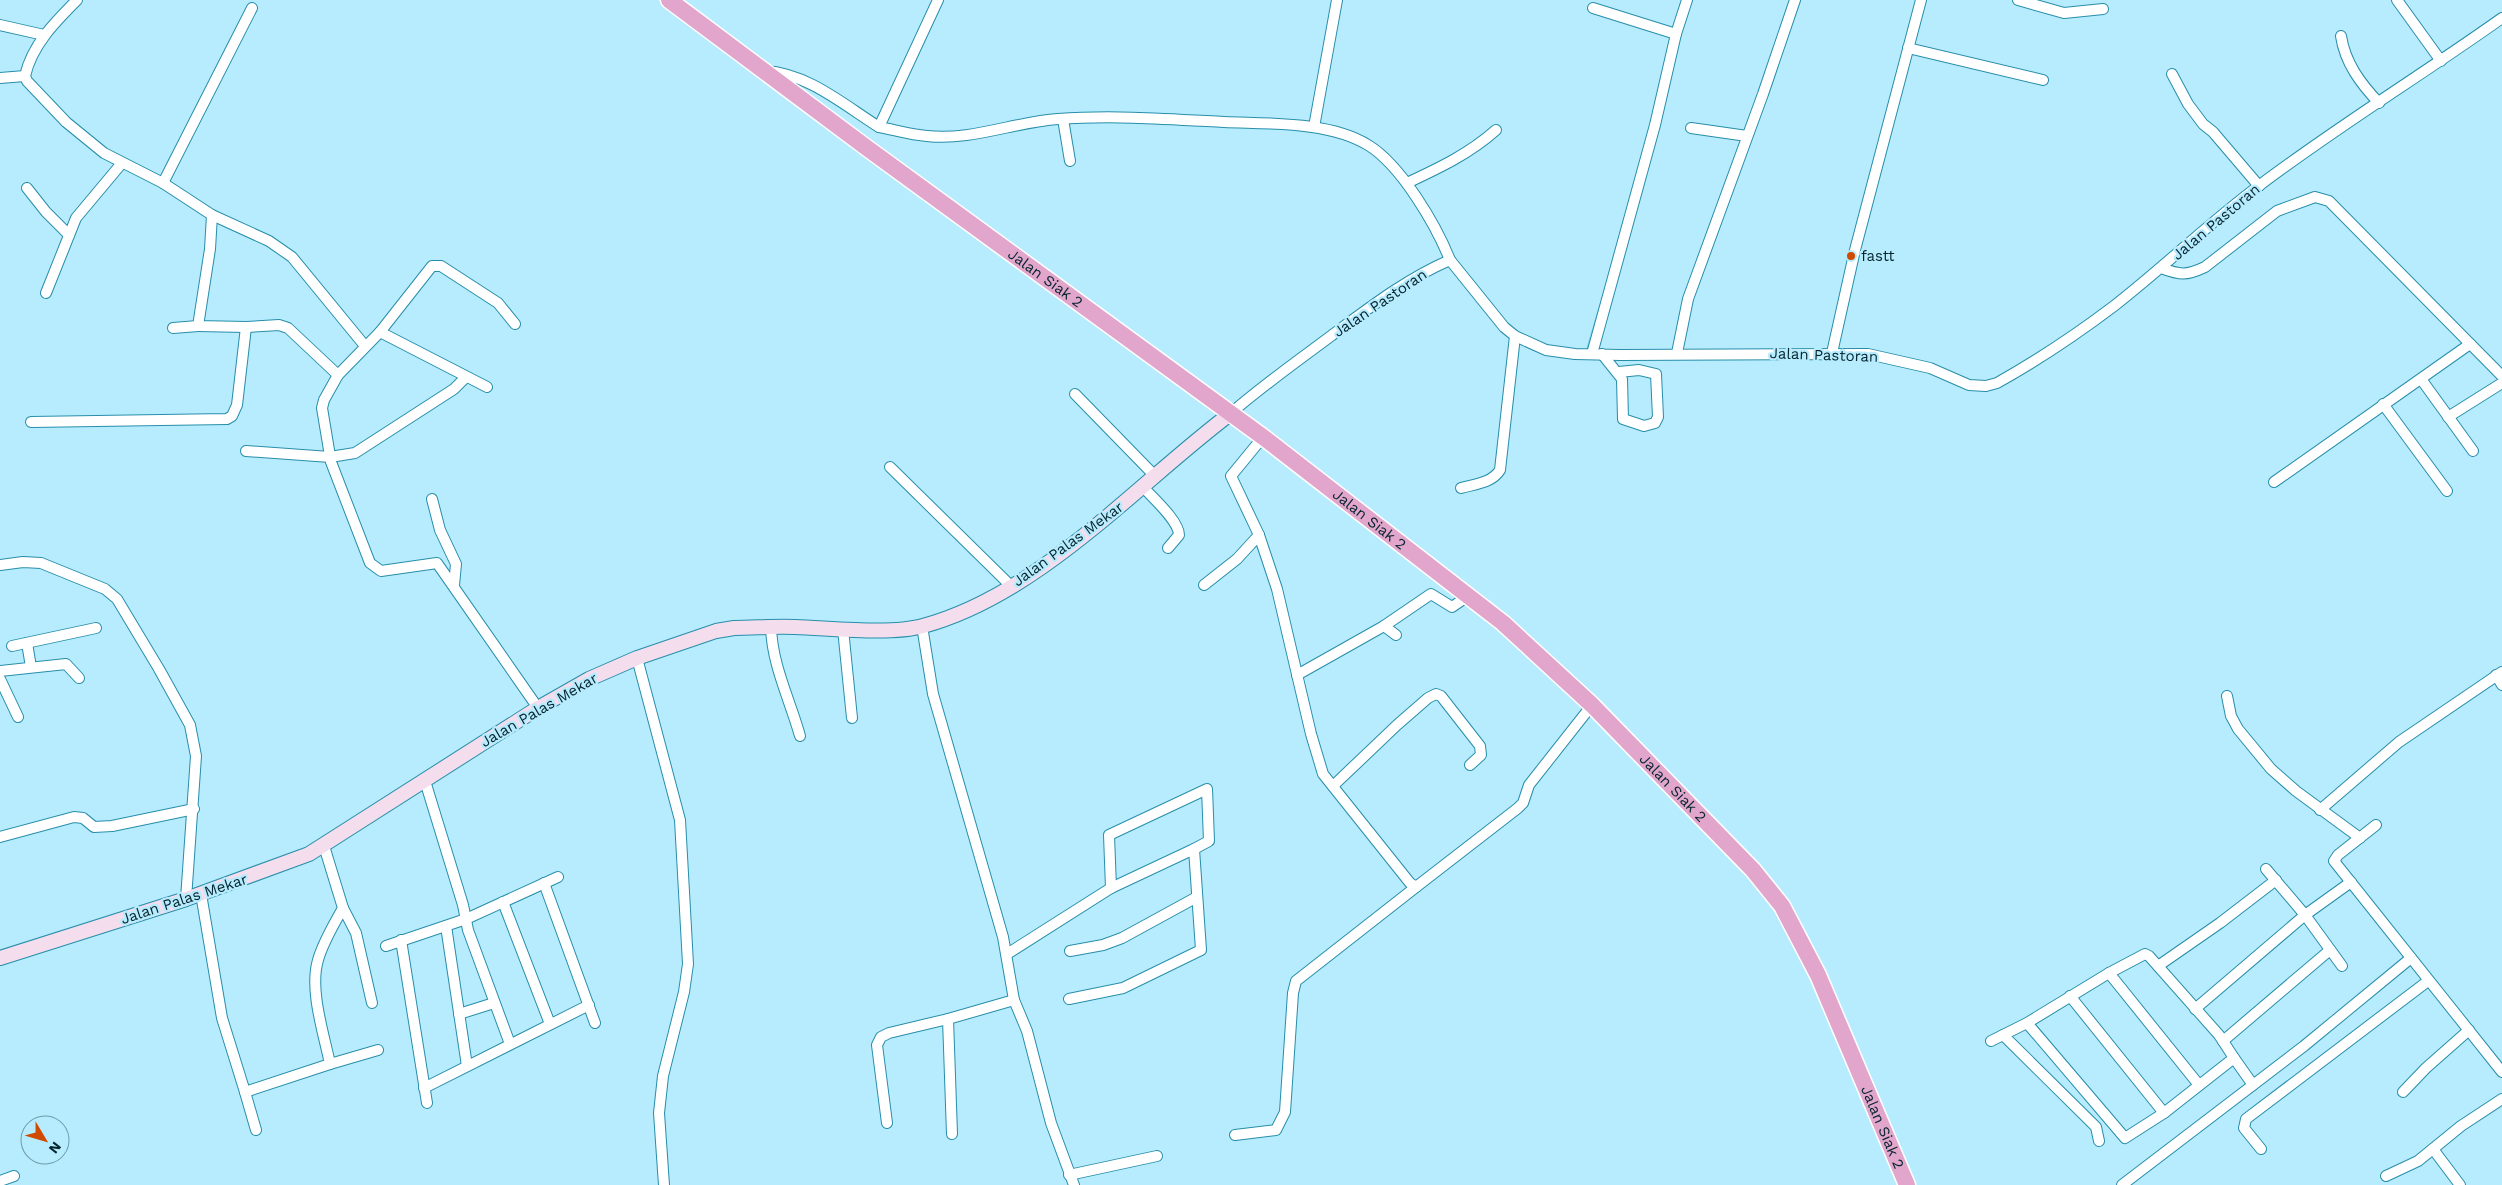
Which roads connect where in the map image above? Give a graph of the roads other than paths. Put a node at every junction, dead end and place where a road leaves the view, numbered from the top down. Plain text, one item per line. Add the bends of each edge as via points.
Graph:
1 (78, 0) edge
2 (669, 0) edge
3 (937, 0) edge
4 (1337, 0) edge
5 (1687, 0) edge
6 (1795, 0) edge
7 (1921, 0) edge
8 (2018, 0) edge
9 (2397, 0) edge
10 (252, 8) dead end
11 (1593, 8) dead end
12 (2103, 8) dead end
13 (2502, 18) edge
14 (0, 25) edge
15 (1676, 34) junction
16 (44, 35) junction
17 (2341, 36) dead end
18 (1908, 48) junction
19 (2441, 61) junction
20 (764, 71) junction
21 (2172, 74) dead end
22 (25, 76) junction
23 (1, 78) edge
24 (2043, 80) dead end
25 (2379, 103) junction
26 (1063, 119) junction
27 (879, 127) junction
28 (1314, 127) junction
29 (1691, 128) dead end
30 (1496, 130) dead end
31 (1747, 136) junction
32 (1070, 161) dead end
33 (122, 163) junction
34 (163, 183) junction
35 (1407, 184) junction
36 (2259, 186) junction
37 (27, 188) dead end
38 (212, 215) junction
39 (69, 234) junction
40 (1450, 260) junction
41 (2161, 268) junction
42 (46, 292) dead end
43 (515, 324) dead end
44 (198, 326) junction
45 (246, 327) junction
46 (173, 328) dead end
47 (380, 332) junction
48 (1516, 336) junction
49 (2470, 344) junction
50 (365, 346) junction
51 (1832, 353) junction
52 (1597, 354) junction
53 (1677, 354) junction
54 (1619, 372) junction
55 (338, 375) junction
56 (2502, 376) edge
57 (466, 377) junction
58 (2421, 379) junction
59 (2502, 383) edge
60 (487, 387) dead end
61 (1075, 394) dead end
62 (2384, 404) junction
63 (1230, 414) junction
64 (2448, 417) junction
65 (30, 422) dead end
66 (1262, 437) junction
67 (246, 451) dead end
68 (2473, 451) dead end
69 (330, 457) junction
70 (890, 468) dead end
71 (1155, 476) junction
72 (2274, 482) dead end
73 (1143, 487) junction
74 (1461, 488) dead end
75 (2447, 491) dead end
76 (432, 499) dead end
77 (1259, 535) junction
78 (1168, 548) dead end
79 (0, 565) edge
80 (454, 585) junction
81 (1204, 585) dead end
82 (1011, 586) junction
83 (1468, 596) junction
84 (922, 626) junction
85 (1384, 626) junction
86 (771, 627) junction
87 (96, 628) dead end
88 (843, 629) junction
89 (1396, 635) dead end
90 (28, 643) junction
91 (12, 646) dead end
92 (637, 658) junction
93 (32, 667) junction
94 (0, 671) edge
95 (2499, 674) edge
96 (1297, 676) junction
97 (79, 678) dead end
98 (0, 679) edge
99 (2502, 685) edge
100 (2227, 696) dead end
101 (1592, 705) junction
102 (538, 708) junction
103 (18, 716) dead end
104 (852, 718) dead end
105 (800, 736) dead end
106 (1470, 765) dead end
107 (425, 781) junction
108 (1333, 786) junction
109 (194, 809) junction
110 (2320, 810) junction
111 (2376, 825) dead end
112 (0, 837) edge
113 (2360, 838) junction
114 (324, 846) junction
115 (1194, 849) junction
116 (2266, 869) dead end
117 (558, 877) dead end
118 (2276, 880) junction
119 (2351, 882) junction
120 (544, 883) junction
121 (1416, 887) junction
122 (1111, 888) junction
123 (201, 894) junction
124 (1197, 897) junction
125 (186, 899) junction
126 (503, 902) junction
127 (343, 908) junction
128 (2305, 915) junction
129 (466, 919) junction
130 (446, 926) junction
131 (402, 940) junction
132 (386, 946) dead end
133 (2330, 950) junction
134 (1070, 951) dead end
135 (1006, 954) junction
136 (0, 958) edge
137 (2411, 958) junction
138 (2158, 966) junction
139 (2342, 966) dead end
140 (2109, 973) junction
141 (2428, 981) junction
142 (2070, 996) junction
143 (1069, 999) dead end
144 (1014, 1000) junction
145 (372, 1003) dead end
146 (494, 1003) junction
147 (589, 1005) junction
148 (2195, 1008) junction
149 (459, 1014) junction
150 (948, 1019) junction
151 (595, 1023) dead end
152 (2027, 1023) junction
153 (550, 1024) junction
154 (2469, 1030) junction
155 (2004, 1035) junction
156 (1991, 1041) dead end
157 (2224, 1041) junction
158 (510, 1044) junction
159 (378, 1050) dead end
160 (2231, 1061) junction
161 (330, 1064) junction
162 (467, 1066) junction
163 (2502, 1072) edge
164 (2199, 1085) junction
165 (2253, 1085) junction
166 (424, 1088) junction
167 (245, 1092) junction
168 (2403, 1092) dead end
169 (2502, 1099) edge
170 (427, 1104) dead end
171 (2164, 1112) junction
172 (887, 1123) dead end
173 (256, 1130) dead end
174 (952, 1134) dead end
175 (1235, 1134) dead end
176 (2098, 1141) dead end
177 (2261, 1149) dead end
178 (2433, 1149) junction
179 (1157, 1156) dead end
180 (1069, 1175) junction
181 (14, 1176) dead end
182 (2386, 1176) dead end
183 (0, 1181) edge
184 (664, 1185) edge
185 (1074, 1185) edge
186 (1907, 1185) edge
187 (2122, 1185) edge
188 (2460, 1185) edge

1 - 16 street
2 - 20 highway, Jalan Siak 2
3 - 27 street
4 - 28 street
5 - 15 street
6 - 31 street
7 - 18 street
8 - 12 street via 2064,13
9 - 19 street
10 - 34 street
11 - 15 street
13 - 19 street, Jalan Pastoran
14 - 16 street
15 - 52 street
16 - 22 street
17 - 25 street via 2360,83
18 - 24 street
18 - 51 street via 1855,250
19 - 25 street, Jalan Pastoran
20 - 27 street via 782,72 801,79
20 - 63 highway, Jalan Siak 2
21 - 36 street via 2202,124 2239,160
22 - 23 street
22 - 33 street via 66,122 104,153
25 - 36 street, Jalan Pastoran
26 - 27 street via 946,136 927,136
26 - 28 street via 1174,119
26 - 32 street
28 - 35 street via 1368,145
29 - 31 street
30 - 35 street via 1461,157
31 - 53 street via 1688,299
33 - 34 street
33 - 39 street via 76,218
34 - 38 street
35 - 40 street
36 - 41 street, Jalan Pastoran
37 - 39 street
38 - 44 street
38 - 50 street via 269,241 292,257
39 - 42 street
40 - 48 street, Jalan Pastoran via 1490,311
40 - 63 street, Jalan Pastoran via 1422,272 1385,296 1262,386
41 - 49 street via 2180,274 2205,267 2277,211 2315,196 2329,201
41 - 51 street, Jalan Pastoran via 2076,333 1998,383 1969,385 1904,361 1868,354
43 - 47 street via 498,303 436,264
44 - 45 street
44 - 46 street
45 - 55 street via 279,324 288,328
45 - 65 street via 237,405 227,419
47 - 50 street
47 - 57 street
48 - 52 street, Jalan Pastoran via 1546,350
48 - 74 street via 1500,470 1496,477
49 - 56 street
49 - 58 street
50 - 55 street
51 - 53 street, Jalan Pastoran
52 - 53 street, Jalan Pastoran
52 - 54 street
54 - 54 street via 1623,419 1644,426 1655,424 1658,417 1656,374 1639,370
55 - 69 street via 322,408
57 - 60 street
57 - 69 street via 454,389 355,453
58 - 62 street
58 - 64 street
59 - 64 street
61 - 71 street
62 - 72 street
62 - 75 street
63 - 66 highway, Jalan Siak 2
63 - 71 main road, Jalan Palas Mekar
64 - 68 street
66 - 77 street via 1231,476
66 - 83 highway, Jalan Siak 2
67 - 69 street
69 - 80 street via 370,563 381,571 433,562
70 - 82 street
71 - 73 main road, Jalan Palas Mekar
73 - 78 street via 1174,520 1179,530 1179,535
73 - 82 main road, Jalan Palas Mekar
76 - 80 street via 440,530 456,564
77 - 81 street via 1237,559
77 - 96 street via 1277,589
79 - 109 street via 41,563 106,589 116,599 190,725 196,756
80 - 102 street
82 - 84 main road, Jalan Palas Mekar via 977,605
83 - 85 street via 1452,607 1431,594
83 - 101 highway, Jalan Siak 2 via 1503,623
84 - 88 main road, Jalan Palas Mekar
84 - 135 street via 933,694
85 - 89 street
85 - 96 street
86 - 88 main road, Jalan Palas Mekar
86 - 92 main road, Jalan Palas Mekar via 716,631
86 - 105 street via 779,673
87 - 90 street
88 - 104 street
90 - 91 street
90 - 93 street
92 - 102 main road, Jalan Palas Mekar via 589,679
92 - 184 street via 680,820 688,964 663,1076 659,1113
93 - 94 street
93 - 97 street via 66,664
95 - 99 street
95 - 110 street via 2399,742
96 - 108 street via 1323,774
98 - 103 street
100 - 110 street via 2231,716 2242,734 2271,769
101 - 121 street via 1529,785 1523,803
101 - 186 highway, Jalan Siak 2 via 1753,870 1782,906 1818,975
102 - 107 main road, Jalan Palas Mekar
106 - 108 street via 1481,755 1480,746 1441,696 1436,694 1397,725
107 - 114 main road, Jalan Palas Mekar
107 - 129 street
108 - 121 street via 1407,880
109 - 112 street via 112,826 94,827 83,818 74,817
109 - 125 street
110 - 113 street
111 - 113 street
113 - 119 street via 2334,861
114 - 123 main road, Jalan Palas Mekar
114 - 127 street
115 - 122 street
115 - 122 street via 1209,841 1207,789 1109,835
115 - 124 street
116 - 118 street
117 - 120 street
118 - 128 street
118 - 138 street
119 - 128 street
119 - 137 street
120 - 126 street
120 - 147 street
121 - 175 street via 1296,981 1282,1123 1276,1130
122 - 135 street
123 - 125 main road, Jalan Palas Mekar
123 - 167 street via 222,1018
124 - 134 street via 1122,938
124 - 143 street via 1201,950 1123,988
125 - 136 main road, Jalan Palas Mekar
126 - 129 street
126 - 153 street
127 - 145 street via 356,933
127 - 161 street via 318,960 315,976
128 - 133 street
128 - 148 street
129 - 130 street
129 - 146 street
130 - 131 street
130 - 149 street
131 - 132 street
131 - 166 street
133 - 139 street
133 - 157 street
135 - 144 street
137 - 141 street
137 - 165 street
138 - 140 street via 2148,954 2143,954
138 - 148 street
140 - 142 street
140 - 164 street
141 - 154 street
141 - 177 street via 2246,1119 2244,1128
142 - 152 street
142 - 171 street
144 - 150 street
144 - 180 street via 1027,1031 1040,1088
146 - 149 street
146 - 158 street
147 - 151 street
147 - 153 street
148 - 157 street
149 - 162 street
150 - 172 street via 881,1037 877,1045
150 - 174 street
152 - 155 street
152 - 171 street via 2121,1136 2128,1138
153 - 158 street
154 - 163 street
154 - 168 street
155 - 156 street
155 - 176 street via 2092,1122
157 - 160 street
158 - 162 street
159 - 161 street
160 - 164 street
160 - 165 street
161 - 167 street
162 - 166 street
164 - 171 street
165 - 187 street
166 - 170 street
167 - 173 street
169 - 178 street
178 - 182 street via 2418,1161
178 - 188 street
179 - 180 street
180 - 185 street
181 - 183 street

